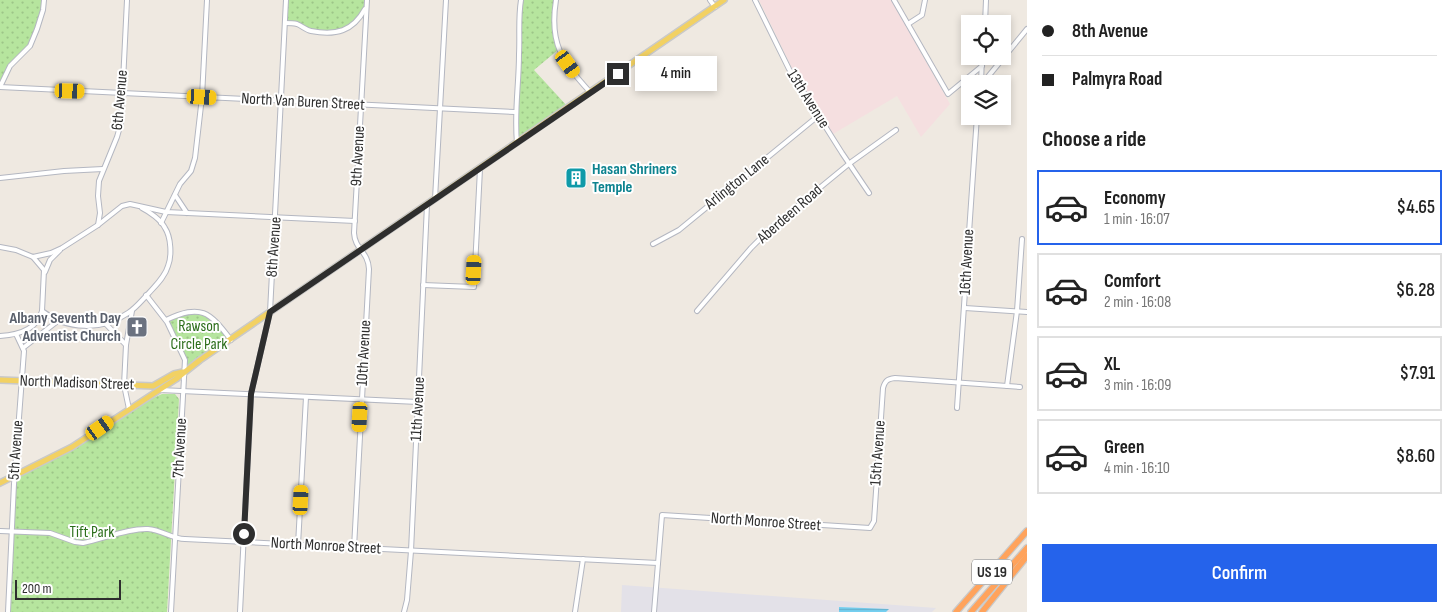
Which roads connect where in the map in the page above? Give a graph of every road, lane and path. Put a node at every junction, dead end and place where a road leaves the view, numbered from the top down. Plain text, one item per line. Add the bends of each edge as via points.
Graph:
1 (44, 0) edge
2 (127, 0) edge
3 (207, 0) edge
4 (286, 0) edge
5 (366, 0) edge
6 (446, 0) edge
7 (521, 0) edge
8 (556, 0) edge
9 (710, 0) edge
10 (724, 0) edge
11 (755, 0) edge
12 (894, 0) edge
13 (924, 0) edge
14 (986, 0) edge
15 (366, 7) junction
16 (715, 7) junction
17 (985, 15) edge
18 (285, 23) junction
19 (908, 24) junction
20 (1027, 29) edge
21 (982, 66) joint
22 (982, 75) edge
23 (989, 75) edge
24 (0, 87) edge
25 (590, 92) junction
26 (122, 93) junction
27 (202, 97) junction
28 (281, 102) junction
29 (361, 105) junction
30 (440, 109) junction
31 (515, 112) junction
32 (818, 116) junction
33 (977, 125) edge
34 (896, 130) dead end
35 (517, 143) junction
36 (850, 164) junction
37 (103, 169) junction
38 (480, 169) junction
39 (0, 178) edge
40 (869, 192) dead end
41 (175, 195) junction
42 (435, 200) junction
43 (137, 205) junction
44 (427, 205) junction
45 (166, 212) junction
46 (186, 213) junction
47 (275, 218) junction
48 (355, 221) junction
49 (161, 223) junction
50 (98, 225) junction
51 (1022, 240) dead end
52 (653, 244) dead end
53 (0, 247) edge
54 (62, 248) junction
55 (361, 250) junction
56 (33, 257) junction
57 (45, 272) junction
58 (423, 285) junction
59 (146, 295) junction
60 (965, 308) junction
61 (132, 310) junction
62 (42, 311) junction
63 (697, 311) dead end
64 (1017, 311) junction
65 (270, 312) junction
66 (1027, 312) edge
67 (59, 320) junction
68 (166, 320) junction
69 (105, 323) junction
70 (16, 334) junction
71 (0, 336) edge
72 (231, 340) junction
73 (126, 345) junction
74 (23, 348) junction
75 (184, 372) junction
76 (0, 380) edge
77 (20, 381) junction
78 (960, 383) junction
79 (124, 385) junction
80 (1008, 386) junction
81 (1020, 387) dead end
82 (159, 390) junction
83 (183, 391) junction
84 (251, 394) junction
85 (306, 396) junction
86 (362, 399) junction
87 (418, 402) junction
88 (957, 408) dead end
89 (129, 409) junction
90 (15, 476) junction
91 (0, 483) edge
92 (870, 528) joint
93 (0, 531) edge
94 (1027, 531) edge
95 (12, 532) junction
96 (175, 539) junction
97 (244, 543) junction
98 (298, 545) junction
99 (354, 548) junction
100 (1027, 548) edge
101 (411, 551) junction
102 (1027, 556) edge
103 (583, 559) junction
104 (658, 563) junction
105 (8, 612) edge
106 (172, 612) edge
107 (240, 612) edge
108 (404, 612) edge
109 (575, 612) edge
110 (654, 612) edge
111 (956, 612) edge
112 (971, 612) edge
113 (982, 612) edge

1 - 24 street via 30,46 10,66
2 - 26 street, 6th Avenue
3 - 27 street
4 - 18 street, 8th Avenue
5 - 15 street, 9th Avenue
6 - 30 street
7 - 31 street
8 - 25 street via 553,23 557,48
9 - 16 street
10 - 16 main road
11 - 32 street, 13th Avenue via 789,69
12 - 19 street
13 - 19 street via 922,15
14 - 17 street
15 - 18 street via 360,18 341,32 312,31
15 - 29 street, 9th Avenue
16 - 25 main road
18 - 28 street, 8th Avenue
19 - 21 street via 948,94
20 - 23 street
21 - 22 street
24 - 26 street, North Van Buren Street
25 - 35 main road
26 - 27 street, North Van Buren Street
26 - 37 street, 6th Avenue via 119,132
27 - 28 street, North Van Buren Street
27 - 41 street via 193,165
28 - 29 street, North Van Buren Street
28 - 47 street, 8th Avenue
29 - 30 street, North Van Buren Street
29 - 48 street, 9th Avenue
30 - 31 street, North Van Buren Street
30 - 42 street
31 - 35 street
32 - 36 street, 13th Avenue
32 - 52 street, Arlington Lane via 679,230
33 - 60 street, 16th Avenue
34 - 36 street, Aberdeen Road
35 - 38 main road
36 - 40 street, 13th Avenue
36 - 63 street, Aberdeen Road via 764,235
37 - 39 street
37 - 50 street, 6th Avenue via 98,189
38 - 42 main road
38 - 58 street via 474,287
41 - 45 street
41 - 46 street
42 - 44 main road
43 - 45 street
43 - 49 street
43 - 50 street via 122,206
44 - 55 main road
44 - 58 street, 11th Avenue
45 - 46 street
45 - 49 street
46 - 47 street
47 - 48 street
47 - 65 street, 8th Avenue
48 - 55 street, 9th Avenue via 354,238
49 - 59 street via 169,243 168,266
50 - 54 street
51 - 64 street
53 - 56 street
54 - 56 street
54 - 57 street via 50,260
55 - 65 main road
55 - 86 street, 10th Avenue via 368,259 369,269
56 - 57 street
57 - 62 street
58 - 87 street, 11th Avenue
59 - 61 street
59 - 68 street, 7th Avenue
60 - 64 street
60 - 78 street, 16th Avenue
61 - 69 street
61 - 73 street
62 - 67 street
62 - 70 street via 37,321
64 - 66 street
64 - 80 street
65 - 72 main road
65 - 84 street, 8th Avenue
67 - 69 street via 84,326
67 - 74 street
68 - 72 street via 186,312 200,311 211,315
68 - 75 street, 7th Avenue via 185,359
69 - 73 street
70 - 71 street
70 - 74 street
72 - 75 main road
73 - 79 street
74 - 77 street, 5th Avenue
75 - 79 main road, North Madison Street via 153,386
75 - 82 main road
75 - 83 street, 7th Avenue
76 - 77 main road, North Madison Street
77 - 79 main road, North Madison Street
77 - 90 street, 5th Avenue
78 - 80 street
78 - 88 street, 16th Avenue
78 - 92 street, 15th Avenue via 889,379 884,382 874,521
79 - 89 street
80 - 81 street
82 - 83 street
82 - 89 main road
83 - 84 street
83 - 96 street, 7th Avenue
84 - 85 street
84 - 97 street, 8th Avenue
85 - 86 street
85 - 98 street
86 - 87 street
86 - 99 street, 10th Avenue
87 - 101 street, 11th Avenue
89 - 90 main road via 72,447
90 - 91 main road
90 - 95 street, 5th Avenue
92 - 104 street, North Monroe Street via 662,515
93 - 95 street, North Monroe Street
94 - 111 highway, US 19
95 - 96 street, North Monroe Street via 50,533 83,543 146,529
95 - 105 street, 5th Avenue
96 - 97 street, North Monroe Street
96 - 106 street, 7th Avenue
97 - 98 street, North Monroe Street
97 - 107 street, 8th Avenue
98 - 99 street, North Monroe Street
99 - 101 street, North Monroe Street
100 - 112 highway, US 19
101 - 103 street, North Monroe Street
101 - 108 street, 11th Avenue
102 - 113 highway
103 - 104 street, North Monroe Street
103 - 109 street
104 - 110 street

